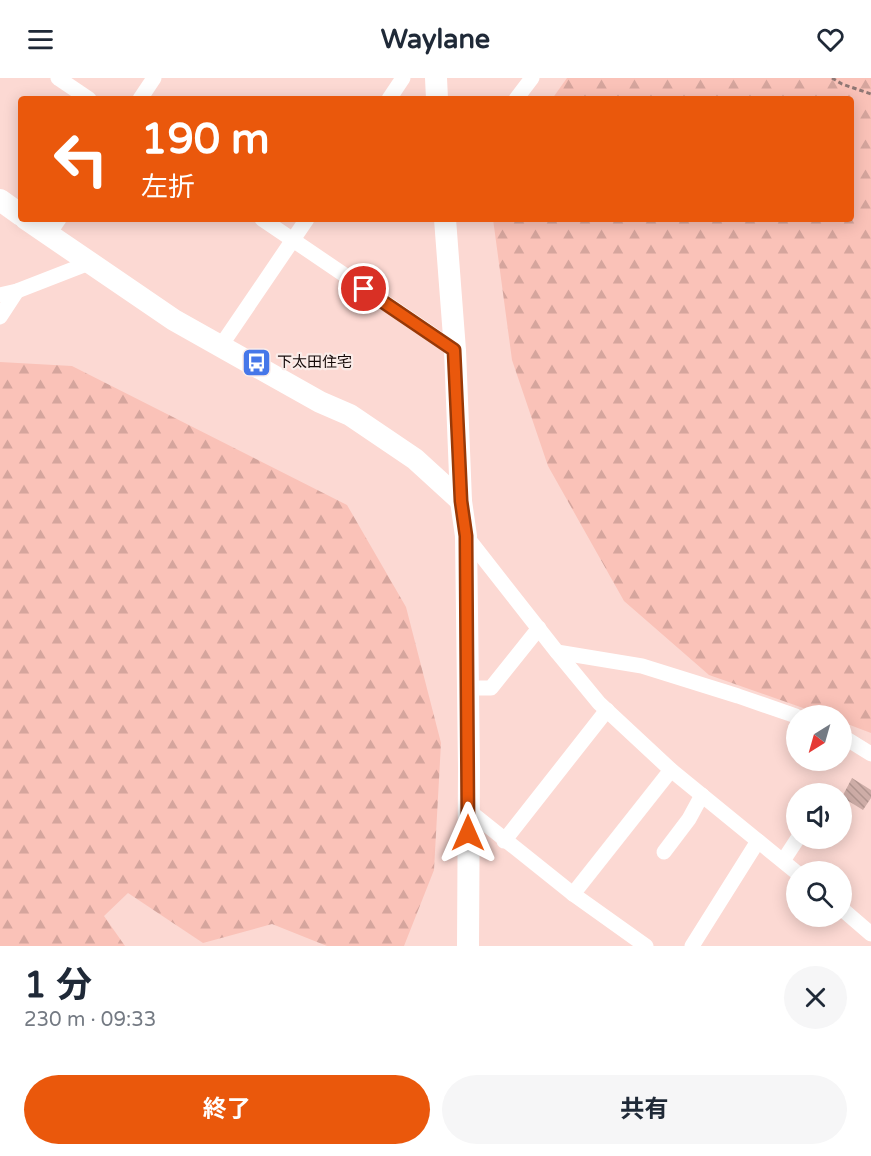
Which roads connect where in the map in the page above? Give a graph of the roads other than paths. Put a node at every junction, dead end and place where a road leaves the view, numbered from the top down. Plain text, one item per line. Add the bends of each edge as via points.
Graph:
1 (58, 78) edge
2 (154, 78) edge
3 (403, 78) edge
4 (436, 78) edge
5 (532, 78) edge
6 (85, 96) edge
7 (142, 96) edge
8 (390, 96) edge
9 (437, 96) edge
10 (518, 96) edge
11 (0, 200) edge
12 (18, 213) edge
13 (36, 222) edge
14 (266, 222) edge
15 (304, 222) edge
16 (445, 222) edge
17 (54, 227) edge
18 (292, 240) junction
19 (89, 263) junction
20 (17, 291) junction
21 (0, 295) edge
22 (0, 317) edge
23 (220, 347) junction
24 (454, 350) junction
25 (461, 501) junction
26 (466, 536) junction
27 (539, 628) junction
28 (557, 652) junction
29 (468, 688) junction
30 (607, 710) junction
31 (786, 713) edge
32 (852, 742) edge
33 (871, 754) edge
34 (671, 770) junction
35 (702, 795) junction
36 (468, 810) junction
37 (504, 841) junction
38 (758, 841) junction
39 (791, 849) edge
40 (664, 852) dead end
41 (783, 861) junction
42 (786, 864) edge
43 (573, 894) junction
44 (852, 918) edge
45 (871, 934) edge
46 (468, 946) edge
47 (646, 946) edge
48 (692, 946) edge

1 - 6 street
2 - 7 street
3 - 8 street
4 - 9 street
5 - 10 street
11 - 12 street
13 - 17 street
14 - 18 street
15 - 18 street
16 - 24 street
17 - 19 street
18 - 23 street
18 - 24 street
19 - 20 street
19 - 23 street
20 - 21 street
20 - 22 street
23 - 25 street via 350,416 415,459
24 - 25 street
25 - 26 street
26 - 27 street
26 - 29 street
27 - 28 street
27 - 29 street via 491,688
28 - 30 street
28 - 31 street via 642,666
29 - 36 street
30 - 34 street
30 - 37 street
32 - 33 street
34 - 35 street
34 - 43 street
35 - 38 street
35 - 40 street
36 - 37 street
36 - 46 street
37 - 43 street
38 - 41 street
38 - 48 street
39 - 41 street
41 - 42 street
43 - 47 street
44 - 45 street

